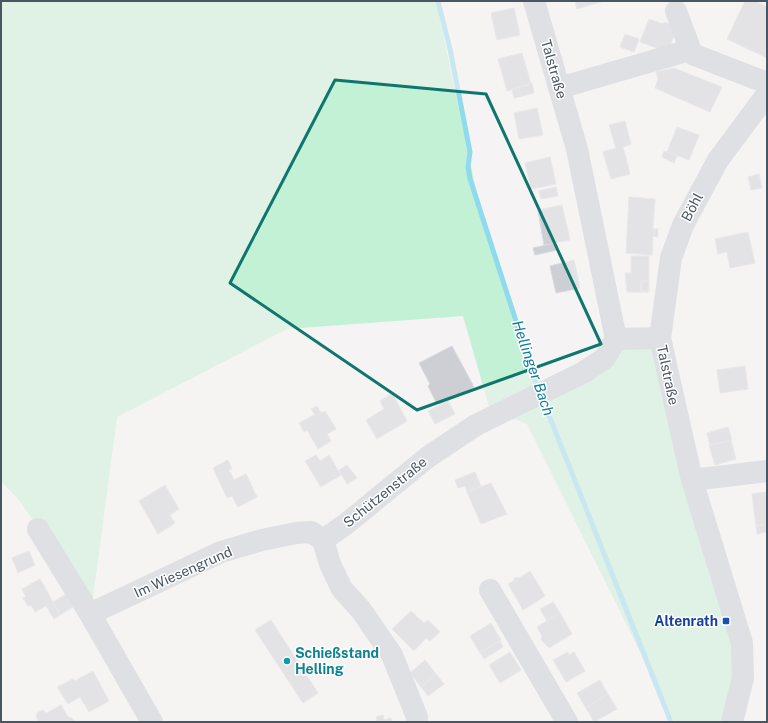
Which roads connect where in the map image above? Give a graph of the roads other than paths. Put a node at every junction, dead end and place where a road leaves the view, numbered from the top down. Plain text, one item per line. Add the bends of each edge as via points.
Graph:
1 (534, 1) edge
2 (676, 11) dead end
3 (690, 50) junction
4 (767, 83) edge
5 (559, 88) junction
6 (767, 94) edge
7 (660, 338) junction
8 (616, 339) junction
9 (767, 471) edge
10 (692, 480) junction
11 (38, 529) dead end
12 (323, 540) junction
13 (490, 590) dead end
14 (90, 614) junction
15 (418, 720) edge
16 (152, 722) edge
17 (567, 722) edge
18 (733, 722) edge

1 - 5 street, Talstraße
2 - 3 street
3 - 4 street via 692,54
3 - 5 street
5 - 8 street, Talstraße via 577,149
6 - 7 street, Böhl via 718,160 683,225 671,258
7 - 8 street, Talstraße
7 - 10 street, Talstraße
8 - 12 street, Schützenstraße via 605,358 584,372 476,425 438,449
9 - 10 street
10 - 18 street, Talstraße via 742,643 743,678
11 - 14 street
12 - 14 street, Im Wiesengrund via 311,532 296,533 221,552
12 - 15 street via 330,564 342,589 361,610 392,655
13 - 17 street
14 - 16 street

